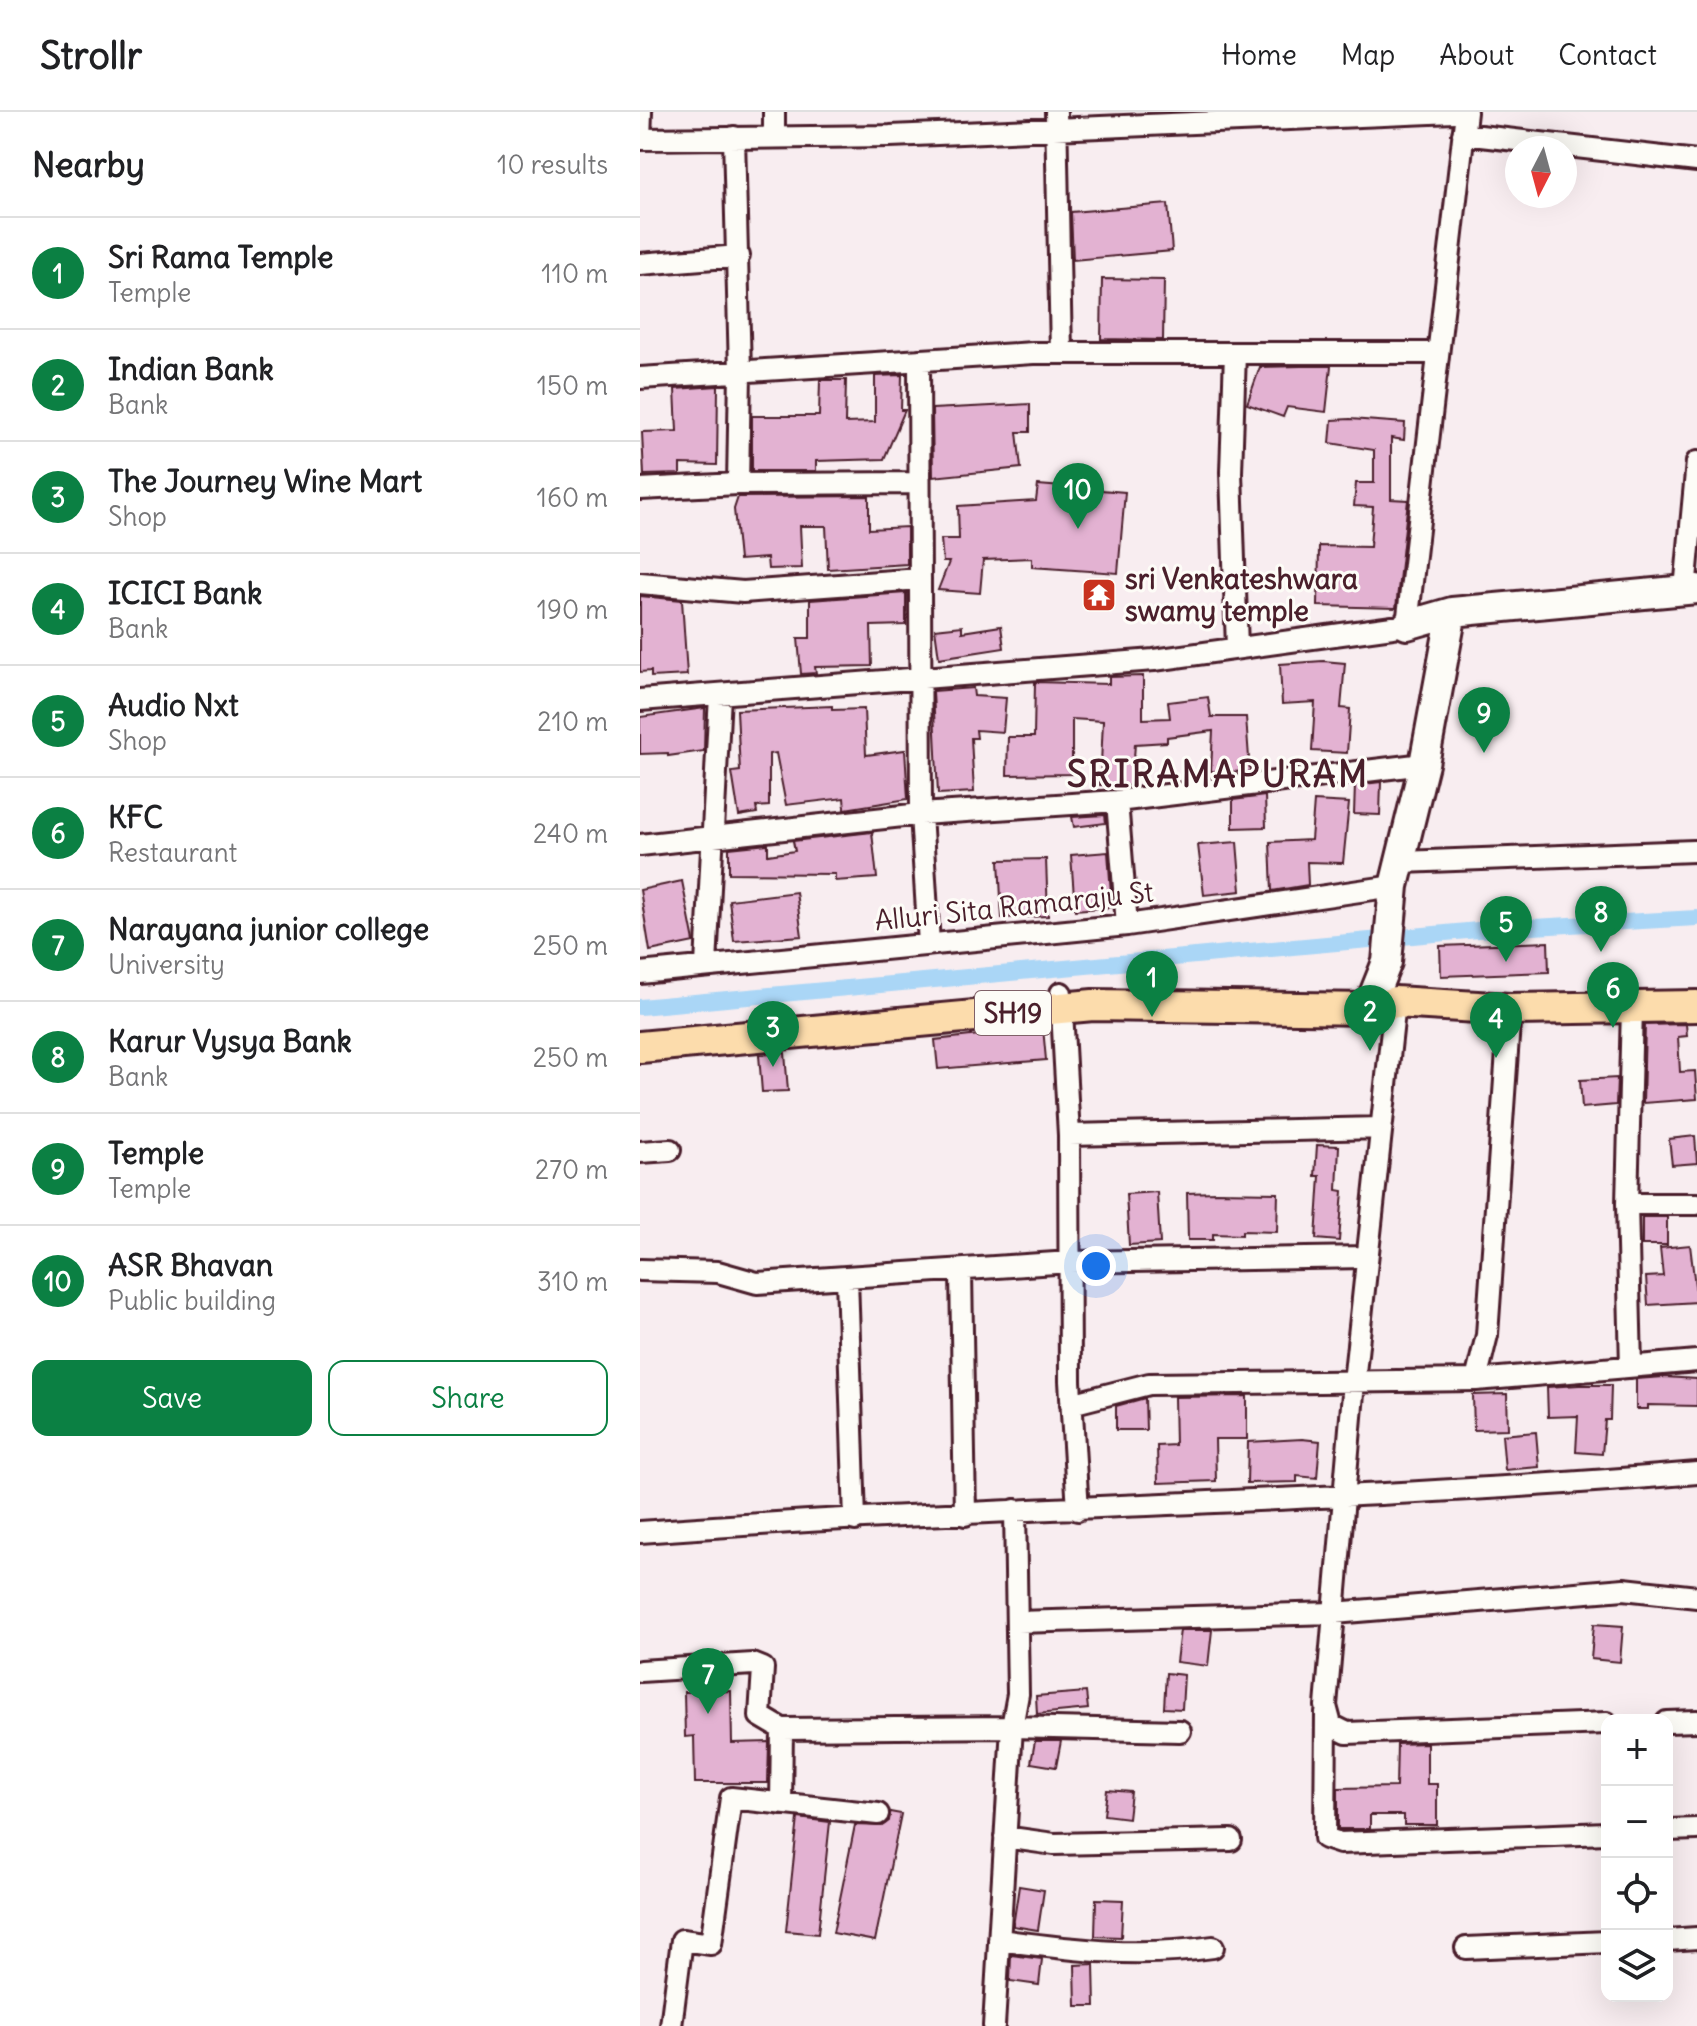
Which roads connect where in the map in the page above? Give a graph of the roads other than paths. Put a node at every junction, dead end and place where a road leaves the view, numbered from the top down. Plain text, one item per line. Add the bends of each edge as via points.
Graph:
1 (641, 112) edge
2 (774, 112) edge
3 (1454, 112) edge
4 (1466, 112) edge
5 (1056, 120) edge
6 (1463, 134) junction
7 (774, 136) junction
8 (734, 137) junction
9 (640, 139) edge
10 (1697, 161) edge
11 (739, 256) junction
12 (640, 264) edge
13 (1061, 353) junction
14 (1235, 353) junction
15 (1438, 353) junction
16 (919, 360) junction
17 (740, 372) junction
18 (640, 378) edge
19 (1697, 462) edge
20 (918, 483) junction
21 (738, 484) junction
22 (640, 489) edge
23 (920, 579) junction
24 (640, 583) edge
25 (1691, 589) edge
26 (1467, 611) junction
27 (1407, 625) junction
28 (1237, 648) junction
29 (920, 679) junction
30 (720, 695) junction
31 (640, 700) edge
32 (1424, 764) junction
33 (1117, 801) junction
34 (921, 814) junction
35 (713, 838) junction
36 (640, 845) edge
37 (1694, 851) dead end
38 (1395, 885) junction
39 (1127, 925) junction
40 (929, 944) junction
41 (706, 965) junction
42 (640, 973) edge
43 (1061, 1000) junction
44 (1381, 1003) junction
45 (1697, 1006) edge
46 (1632, 1007) junction
47 (1510, 1009) junction
48 (640, 1032) edge
49 (640, 1047) edge
50 (1381, 1128) junction
51 (1069, 1135) junction
52 (670, 1150) dead end
53 (640, 1152) edge
54 (1627, 1204) junction
55 (1697, 1204) edge
56 (1367, 1257) junction
57 (1070, 1262) junction
58 (640, 1270) edge
59 (961, 1272) junction
60 (847, 1278) junction
61 (1697, 1361) edge
62 (1631, 1367) junction
63 (1476, 1380) junction
64 (1354, 1382) junction
65 (1071, 1404) junction
66 (1697, 1473) edge
67 (1344, 1497) junction
68 (1015, 1510) junction
69 (1078, 1510) junction
70 (965, 1515) junction
71 (855, 1520) junction
72 (640, 1532) edge
73 (1697, 1597) edge
74 (1334, 1613) junction
75 (1017, 1622) junction
76 (640, 1671) edge
77 (1326, 1706) junction
78 (1697, 1721) edge
79 (1673, 1722) edge
80 (1601, 1723) edge
81 (1012, 1727) junction
82 (782, 1729) junction
83 (1180, 1731) dead end
84 (781, 1804) junction
85 (878, 1814) dead end
86 (1697, 1829) edge
87 (1673, 1830) edge
88 (1601, 1833) edge
89 (1005, 1837) junction
90 (1231, 1840) dead end
91 (1697, 1938) edge
92 (999, 1940) junction
93 (1673, 1940) edge
94 (1601, 1942) edge
95 (1213, 1947) dead end
96 (1466, 1948) dead end
97 (671, 2026) edge
98 (994, 2026) edge

1 - 9 street
2 - 7 street
3 - 5 street
4 - 6 street
5 - 7 street via 890,136
5 - 13 street
6 - 10 street
6 - 15 street
7 - 8 street
8 - 9 street
8 - 11 street
11 - 12 street
11 - 17 street
13 - 14 street
13 - 16 street
14 - 15 street
14 - 28 street via 1231,472
15 - 27 street
16 - 17 street
16 - 20 street
17 - 18 street
17 - 21 street
19 - 25 street
20 - 21 street
20 - 23 street
21 - 22 street
23 - 24 street via 743,592
23 - 29 street
25 - 26 main road
26 - 27 main road
26 - 32 main road
27 - 28 street
28 - 29 street
29 - 30 street
29 - 34 street
30 - 31 street
30 - 35 street
32 - 33 street
32 - 38 main road
33 - 34 street
33 - 39 street
34 - 35 street
34 - 40 street
35 - 36 street
35 - 41 street
37 - 38 street, Alluri Sita Ramaraju St
38 - 39 street, Alluri Sita Ramaraju St
38 - 44 main road
39 - 40 street, Alluri Sita Ramaraju St
40 - 41 street, Alluri Sita Ramaraju St
41 - 42 street, Alluri Sita Ramaraju St
43 - 44 main road, SH19 via 1093,1005
43 - 48 main road, SH19
43 - 49 main road, SH19
43 - 51 street
44 - 47 main road, SH19
44 - 50 street
45 - 46 main road, SH19
46 - 47 main road, SH19
46 - 54 street
47 - 63 street via 1487,1335
50 - 51 street
50 - 56 street
51 - 57 street
52 - 53 street
54 - 55 street
54 - 62 street
56 - 57 street
56 - 64 street
57 - 59 street
57 - 65 street
58 - 60 street via 718,1272 757,1283
59 - 60 street
59 - 70 street
60 - 71 street
61 - 62 street
62 - 63 street
63 - 64 street
64 - 65 street via 1149,1384
64 - 67 street
65 - 69 street
66 - 67 street
67 - 69 street
67 - 74 street
68 - 69 street
68 - 70 street
68 - 75 street
70 - 71 street
71 - 72 street
73 - 74 street via 1624,1589
74 - 75 street
74 - 77 street
75 - 81 street via 1018,1694
76 - 82 street via 753,1664 763,1668 760,1716
77 - 80 street via 1331,1725 1347,1733
77 - 88 street via 1325,1838 1340,1843
78 - 79 street
81 - 82 street
81 - 83 street
81 - 89 street
82 - 84 street
84 - 85 street
84 - 97 street via 731,1798 711,1944 682,1940
86 - 87 street
89 - 90 street via 1054,1844
89 - 92 street
91 - 93 street
92 - 95 street via 1105,1954 1167,1954
92 - 98 street
94 - 96 street

